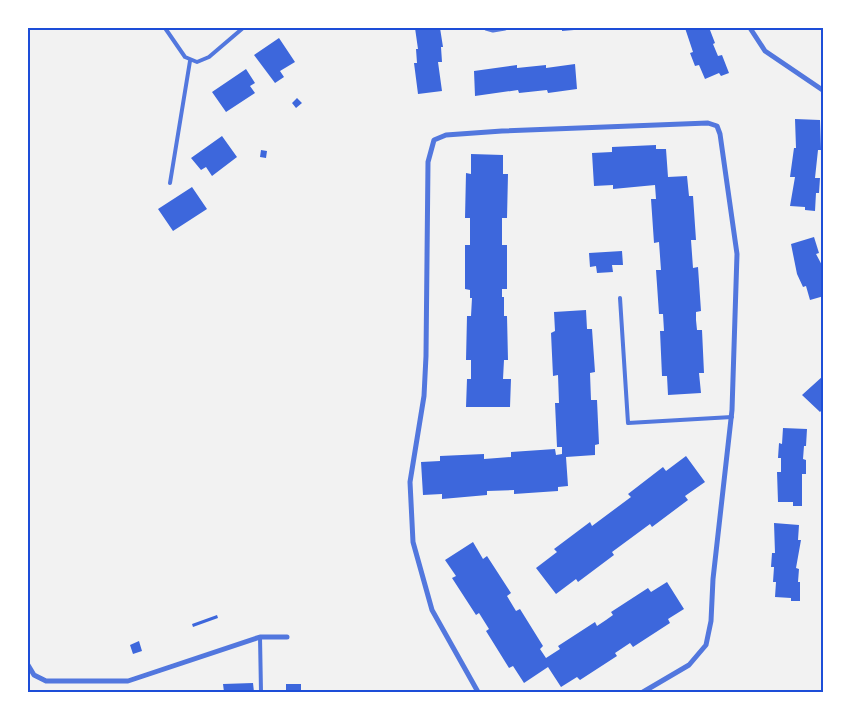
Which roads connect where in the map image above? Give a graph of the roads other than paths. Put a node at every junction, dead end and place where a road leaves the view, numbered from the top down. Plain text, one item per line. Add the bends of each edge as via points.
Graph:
1 (165, 28) edge
2 (243, 28) edge
3 (486, 28) edge
4 (505, 28) edge
5 (750, 28) edge
6 (190, 61) junction
7 (824, 91) edge
8 (170, 183) dead end
9 (620, 298) dead end
10 (732, 417) junction
11 (260, 637) junction
12 (287, 637) dead end
13 (28, 665) edge
14 (261, 692) edge
15 (478, 692) edge
16 (643, 692) edge

1 - 6 lane
2 - 6 lane via 209,57
3 - 4 street
5 - 7 street via 765,51
6 - 8 lane
9 - 10 lane via 628,423
10 - 15 street via 737,254 717,126 696,122 512,130 446,134 434,140 428,162 424,396 410,482 413,542 432,610
10 - 16 street via 706,645 689,665
11 - 12 street
11 - 13 street via 128,681 46,681 34,674
11 - 14 lane

